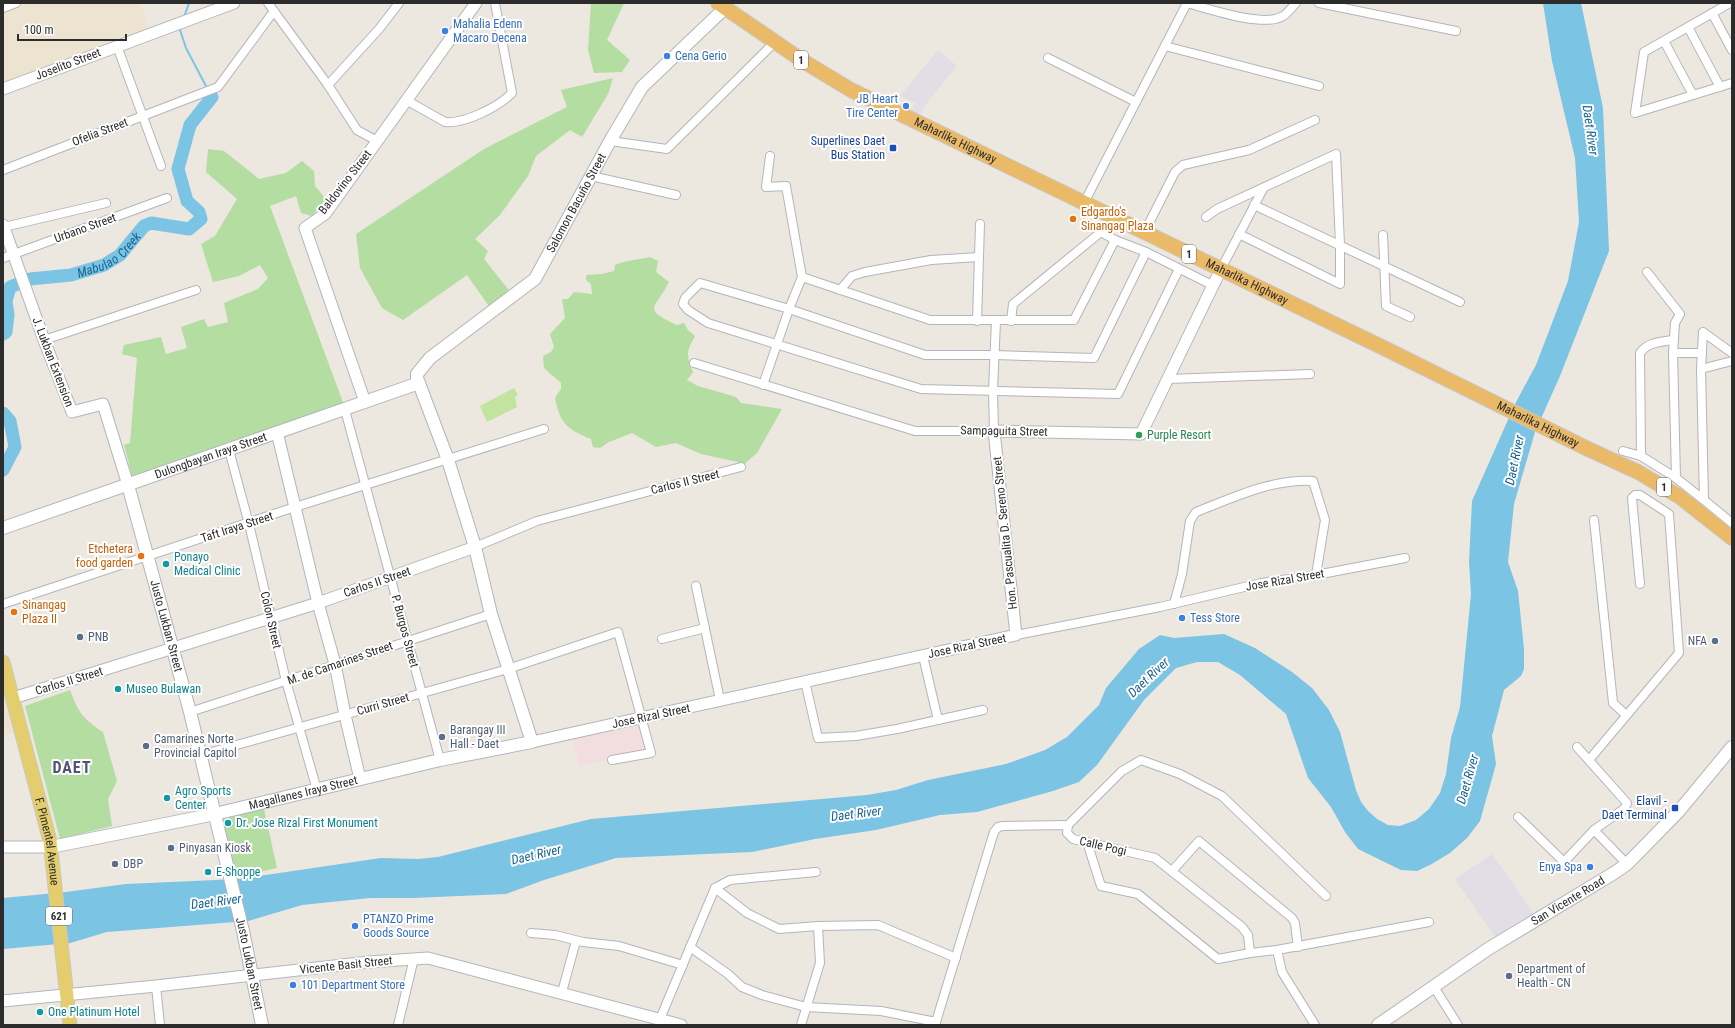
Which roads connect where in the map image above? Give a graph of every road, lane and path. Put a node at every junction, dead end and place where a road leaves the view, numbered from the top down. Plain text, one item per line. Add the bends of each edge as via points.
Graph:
1 (16, 3) edge
2 (234, 3) edge
3 (268, 3) edge
4 (399, 3) edge
5 (476, 3) edge
6 (495, 3) edge
7 (1296, 3) edge
8 (1319, 3) edge
9 (1730, 3) edge
10 (724, 5) edge
11 (3, 8) edge
12 (274, 11) junction
13 (1712, 13) junction
14 (1688, 27) junction
15 (1456, 31) dead end
16 (1664, 41) junction
17 (775, 42) junction
18 (116, 46) junction
19 (1165, 46) junction
20 (1732, 50) edge
21 (1048, 58) dead end
22 (1732, 83) edge
23 (328, 85) junction
24 (1319, 86) dead end
25 (1720, 87) junction
26 (3, 89) edge
27 (1694, 95) junction
28 (406, 100) junction
29 (1136, 102) junction
30 (142, 116) junction
31 (1315, 120) dead end
32 (377, 141) junction
33 (610, 141) junction
34 (770, 156) dead end
35 (161, 166) dead end
36 (3, 170) edge
37 (591, 176) junction
38 (1263, 189) junction
39 (676, 195) dead end
40 (168, 198) dead end
41 (106, 203) dead end
42 (1084, 203) junction
43 (1254, 204) junction
44 (1206, 217) dead end
45 (980, 224) dead end
46 (4, 226) edge
47 (1144, 233) junction
48 (1239, 234) junction
49 (1383, 235) dead end
50 (1115, 240) junction
51 (1340, 245) junction
52 (1146, 252) junction
53 (14, 254) junction
54 (979, 256) junction
55 (3, 258) edge
56 (1386, 267) junction
57 (1179, 269) junction
58 (1221, 270) junction
59 (1646, 272) dead end
60 (802, 277) junction
61 (1214, 286) junction
62 (196, 290) dead end
63 (840, 290) junction
64 (1460, 302) dead end
65 (789, 309) junction
66 (1410, 317) dead end
67 (977, 321) junction
68 (996, 321) junction
69 (1011, 321) junction
70 (44, 340) junction
71 (1673, 340) junction
72 (778, 344) junction
73 (1673, 353) junction
74 (1702, 353) junction
75 (1732, 353) edge
76 (995, 355) junction
77 (1732, 361) edge
78 (694, 363) dead end
79 (1701, 369) junction
80 (1310, 374) dead end
81 (1168, 378) junction
82 (420, 384) junction
83 (763, 384) junction
84 (993, 390) junction
85 (365, 402) junction
86 (345, 410) junction
87 (544, 430) dead end
88 (994, 431) junction
89 (277, 432) junction
90 (228, 450) junction
91 (1623, 451) dead end
92 (1641, 456) junction
93 (448, 460) junction
94 (741, 467) dead end
95 (1676, 478) junction
96 (128, 485) junction
97 (365, 485) junction
98 (1704, 500) junction
99 (295, 507) junction
100 (1594, 520) dead end
101 (1732, 523) edge
102 (249, 524) junction
103 (3, 528) edge
104 (1732, 538) edge
105 (475, 547) junction
106 (147, 556) junction
107 (1405, 558) dead end
108 (1316, 575) junction
109 (391, 578) junction
110 (1640, 584) dead end
111 (696, 586) dead end
112 (318, 603) junction
113 (3, 604) edge
114 (1174, 604) junction
115 (491, 614) junction
116 (271, 618) junction
117 (705, 628) junction
118 (1016, 635) junction
119 (662, 639) dead end
120 (408, 640) junction
121 (174, 648) junction
122 (923, 656) junction
123 (3, 662) edge
124 (335, 664) junction
125 (508, 669) junction
126 (286, 681) junction
127 (805, 681) junction
128 (422, 693) junction
129 (13, 698) junction
130 (720, 700) junction
131 (982, 710) dead end
132 (190, 712) junction
133 (345, 715) junction
134 (1626, 715) junction
135 (642, 718) junction
136 (938, 720) junction
137 (300, 728) junction
138 (532, 742) junction
139 (1577, 747) dead end
140 (1732, 747) edge
141 (201, 755) junction
142 (440, 760) junction
143 (612, 760) dead end
144 (1589, 760) junction
145 (360, 779) junction
146 (317, 790) junction
147 (215, 814) junction
148 (1518, 817) dead end
149 (1068, 825) junction
150 (1594, 830) junction
151 (1087, 842) junction
152 (3, 847) edge
153 (51, 847) junction
154 (1627, 864) junction
155 (1172, 870) junction
156 (816, 872) dead end
157 (715, 888) junction
158 (1326, 896) dead end
159 (1429, 922) dead end
160 (818, 926) junction
161 (531, 933) dead end
162 (576, 941) junction
163 (690, 947) junction
164 (1298, 947) junction
165 (1277, 950) junction
166 (1250, 953) junction
167 (414, 958) junction
168 (956, 958) junction
169 (683, 965) junction
170 (252, 975) junction
171 (156, 986) junction
172 (1434, 987) junction
173 (562, 992) junction
174 (66, 994) junction
175 (3, 1001) edge
176 (806, 1007) junction
177 (670, 1023) edge
178 (936, 1024) edge
179 (70, 1025) edge
180 (160, 1025) edge
181 (262, 1025) edge
182 (398, 1025) edge
183 (801, 1025) edge
184 (1315, 1025) edge
185 (1378, 1025) edge
186 (1458, 1025) edge

1 - 11 street
2 - 18 street, Joselito Street
3 - 12 street
4 - 23 street
5 - 28 street, Baldovino Street
6 - 28 street via 512,93 485,111 452,122 445,122
7 - 19 street via 1283,16 1270,21 1242,17 1187,3
8 - 15 street
9 - 13 street
10 - 17 highway, Maharlika Highway / 1
10 - 33 main road, Salomon Bacuño Street via 642,88
12 - 23 street
12 - 30 street, Ofelia Street via 218,87
13 - 14 street
13 - 20 street
14 - 16 street
14 - 25 street
16 - 27 street
16 - 27 street via 1644,52 1635,113
17 - 33 street via 667,149
17 - 42 highway, Maharlika Highway / 1 via 851,90
18 - 26 street, Joselito Street
18 - 30 street
19 - 24 street
19 - 29 street
21 - 29 street
22 - 25 street
23 - 32 street via 357,130
25 - 27 street
28 - 32 street, Baldovino Street
29 - 42 street
30 - 35 street
30 - 36 street, Ofelia Street
31 - 47 street via 1249,150 1183,165 1175,172
32 - 85 street, Baldovino Street via 325,214 305,228
33 - 37 main road, Salomon Bacuño Street
34 - 60 street via 766,187 786,186
37 - 39 street
37 - 82 main road, Salomon Bacuño Street via 535,279 430,358 417,374
38 - 43 street
38 - 44 street via 1217,209
38 - 51 street via 1336,154
40 - 53 street, Urbano Street
41 - 46 street
42 - 47 highway, Maharlika Highway / 1
43 - 48 street
43 - 51 street
45 - 54 street
46 - 53 street, J. Lukban Extension
47 - 58 highway, Maharlika Highway / 1
48 - 51 street via 1340,284
48 - 58 street
49 - 56 street
50 - 52 street
50 - 69 street via 1101,232 1013,304
50 - 69 street via 1074,320
51 - 56 street
52 - 57 street
52 - 76 street via 1094,358
53 - 55 street, Urbano Street
53 - 70 street, J. Lukban Extension
54 - 63 street via 931,260 865,272 852,276
54 - 67 street
56 - 64 street
56 - 66 street via 1386,306
57 - 61 street
57 - 84 street via 1118,394
58 - 61 street, Sampaguita Street
58 - 104 highway, Maharlika Highway / 1 via 1631,469 1669,489
59 - 71 street via 1680,314 1675,323
60 - 63 street
60 - 65 street
61 - 81 street, Sampaguita Street
62 - 70 street
63 - 67 street via 930,320
65 - 72 street
65 - 72 street via 700,283 685,298 683,304 708,322
65 - 76 street via 925,355
67 - 68 street
68 - 69 street
68 - 76 street
70 - 96 street, J. Lukban Extension via 72,412 103,404
71 - 73 street
71 - 92 street via 1653,343 1644,347 1640,353
72 - 83 street
72 - 84 street via 921,389
73 - 74 street
73 - 95 street
74 - 75 street via 1703,332
74 - 79 street
76 - 84 street
77 - 79 street
78 - 83 street, Sampaguita Street
79 - 98 street
80 - 81 street
81 - 88 street, Sampaguita Street via 1141,434
82 - 85 main road, Dulongbayan Iraya Street
82 - 93 main road
83 - 88 street, Sampaguita Street via 915,431
84 - 88 street
85 - 86 main road, Dulongbayan Iraya Street
86 - 89 main road, Dulongbayan Iraya Street
86 - 97 street, P. Burgos Street
87 - 93 street, Taft Iraya Street
88 - 118 street, Hon. Pascualita D. Sereno Street
89 - 90 main road, Dulongbayan Iraya Street
89 - 99 street
90 - 96 main road, Dulongbayan Iraya Street
90 - 102 street, Colon Street
91 - 92 street
92 - 95 street
93 - 97 street, Taft Iraya Street
93 - 105 main road
94 - 105 street, Carlos II Street via 537,521
95 - 98 street
96 - 103 main road, Dulongbayan Iraya Street
96 - 106 main road, Justo Lukban Street
97 - 99 street, Taft Iraya Street
97 - 109 street, P. Burgos Street
98 - 101 street
99 - 102 street, Taft Iraya Street
99 - 112 street
100 - 134 street via 1613,704
102 - 106 street, Taft Iraya Street
102 - 116 street, Colon Street
105 - 109 street, Carlos II Street
105 - 115 main road
106 - 113 street, Taft Iraya Street
106 - 121 main road, Justo Lukban Street
107 - 108 street, Jose Rizal Street
108 - 114 street, Jose Rizal Street via 1261,583
108 - 114 street via 1325,520 1313,481 1294,480 1271,484 1196,512 1190,521 1182,574
109 - 112 street, Carlos II Street
109 - 120 street, P. Burgos Street
110 - 134 street via 1632,498 1635,495 1640,495 1669,514 1679,653
111 - 117 street
112 - 116 street, Carlos II Street
112 - 124 street
114 - 118 street, Jose Rizal Street
115 - 120 street, M. de Camarines Street
115 - 125 main road
116 - 121 street, Carlos II Street
116 - 126 street, Colon Street
117 - 119 street
117 - 130 street
118 - 122 street, Jose Rizal Street
120 - 124 street, M. de Camarines Street
120 - 128 street, P. Burgos Street
121 - 129 street, Carlos II Street
121 - 132 main road, Justo Lukban Street
122 - 127 street, Jose Rizal Street
122 - 136 street
123 - 129 main road, F. Pimentel Avenue
124 - 126 street, M. de Camarines Street
124 - 133 street
125 - 128 street, Curri Street
125 - 135 street, Curri Street via 618,632
125 - 138 main road
126 - 132 street, M. de Camarines Street
126 - 137 street, Colon Street
127 - 130 street, Jose Rizal Street
127 - 136 street via 818,738 856,736
128 - 133 street, Curri Street
128 - 142 street, P. Burgos Street
129 - 153 main road, F. Pimentel Avenue
130 - 135 street, Jose Rizal Street
131 - 136 street
132 - 141 main road, Justo Lukban Street
133 - 137 street, Curri Street
133 - 145 street
134 - 144 street
135 - 138 street, Jose Rizal Street
135 - 143 street via 651,753
137 - 141 street, Curri Street
137 - 146 street, Colon Street
138 - 142 main road, Magallanes Iraya Street
139 - 144 street
140 - 154 main road, San Vicente Road via 1678,811
141 - 147 main road, Justo Lukban Street
142 - 145 main road, Magallanes Iraya Street
144 - 150 street via 1627,803 1625,808
145 - 146 main road, Magallanes Iraya Street
146 - 147 main road, Magallanes Iraya Street
147 - 153 main road, Magallanes Iraya Street
147 - 170 main road, Justo Lukban Street
148 - 150 street via 1564,862
149 - 151 street, Calle Pogi via 1068,836
149 - 158 street via 1122,771 1141,760 1180,774 1222,796
149 - 168 street, Calle Pogi via 998,827 991,841
150 - 154 street
151 - 155 street, Calle Pogi via 1155,858
151 - 166 street via 1101,886 1138,894 1218,959
152 - 153 street
153 - 174 main road, F. Pimentel Avenue / 621
154 - 172 main road, San Vicente Road via 1488,949
155 - 164 street via 1198,841 1292,918 1296,923
155 - 166 street, Calle Pogi via 1242,927 1248,935
156 - 157 street via 730,880
157 - 160 street via 747,912 778,929
157 - 163 street
159 - 164 street
160 - 168 street via 878,925
160 - 176 street via 820,963
161 - 162 street via 555,935
162 - 169 street via 618,946
162 - 173 street
163 - 169 street
163 - 176 street via 742,987
164 - 165 street
165 - 166 street
165 - 184 street via 1282,972
167 - 170 street, Vicente Basit Street
167 - 173 street, Vicente Basit Street via 428,958
167 - 182 street
168 - 178 street, Calle Pogi
169 - 177 street
170 - 171 street, Vicente Basit Street
170 - 181 main road, Justo Lukban Street
171 - 174 street, Vicente Basit Street
171 - 180 street
172 - 185 main road, San Vicente Road
172 - 186 street
173 - 177 street, Vicente Basit Street
174 - 175 street, Vicente Basit Street
174 - 179 main road, F. Pimentel Avenue
176 - 178 street via 881,1011
176 - 183 street

